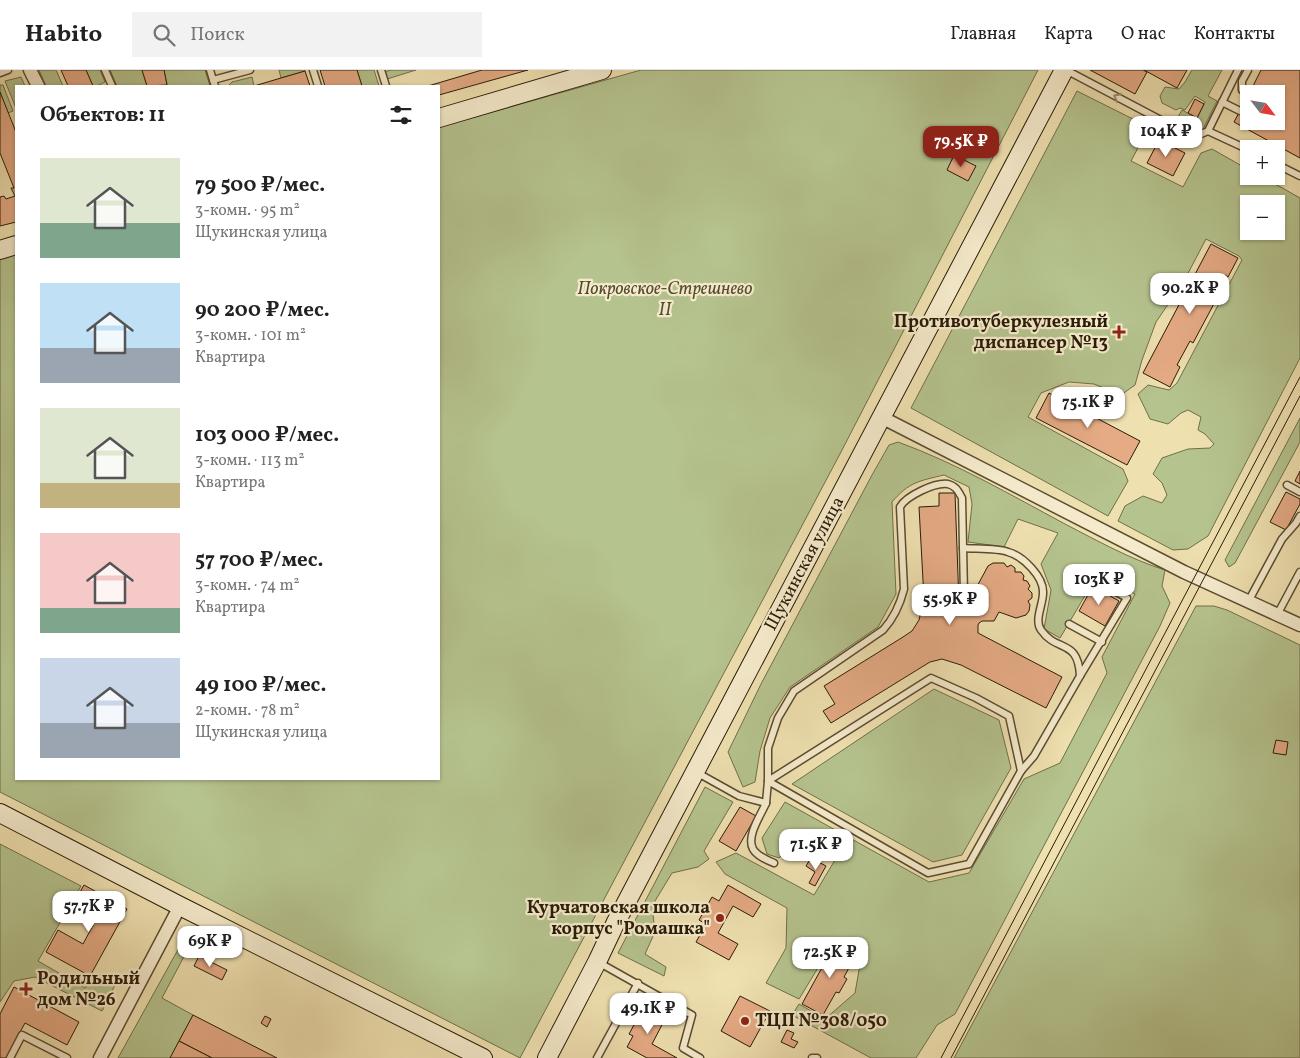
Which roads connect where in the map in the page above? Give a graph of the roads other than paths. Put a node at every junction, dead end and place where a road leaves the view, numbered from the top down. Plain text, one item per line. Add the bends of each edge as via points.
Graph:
1 (8, 70) edge
2 (30, 70) edge
3 (105, 70) edge
4 (210, 70) edge
5 (250, 70) edge
6 (313, 70) edge
7 (381, 70) edge
8 (601, 70) edge
9 (1065, 70) edge
10 (1238, 70) edge
11 (1248, 70) edge
12 (0, 73) edge
13 (214, 83) edge
14 (38, 85) edge
15 (112, 85) edge
16 (318, 85) edge
17 (386, 85) edge
18 (1241, 85) edge
19 (1222, 102) junction
20 (1240, 111) dead end
21 (440, 118) edge
22 (1208, 131) junction
23 (1240, 146) edge
24 (1285, 168) edge
25 (1300, 176) edge
26 (15, 245) edge
27 (0, 250) edge
28 (881, 418) junction
29 (1287, 485) dead end
30 (1300, 492) edge
31 (1300, 516) edge
32 (963, 548) junction
33 (1300, 572) edge
34 (1094, 580) dead end
35 (964, 594) dead end
36 (1248, 602) junction
37 (1277, 615) junction
38 (1069, 624) dead end
39 (1300, 625) edge
40 (1102, 642) junction
41 (1080, 676) junction
42 (1021, 771) junction
43 (696, 772) junction
44 (768, 781) junction
45 (766, 803) junction
46 (0, 813) edge
47 (774, 863) dead end
48 (180, 906) junction
49 (597, 962) junction
50 (638, 983) junction
51 (10, 1058) edge
52 (66, 1058) edge
53 (100, 1058) edge
54 (483, 1058) edge
55 (547, 1058) edge
56 (598, 1058) edge
57 (700, 1058) edge
58 (812, 1058) edge
59 (817, 1058) edge

1 - 12 lane
2 - 14 street
3 - 15 lane
4 - 13 lane
5 - 13 lane
6 - 16 lane
7 - 17 lane
8 - 21 main road
22 -> 9 lane via 1191,136
9 - 28 main road, Щукинская улица
10 - 19 lane
11 - 18 lane
19 - 20 lane
19 - 22 lane
22 - 23 lane
24 - 25 lane
26 - 27 main road
28 - 36 street
28 - 43 main road, Щукинская улица
29 - 30 lane
31 - 36 lane via 1282,539
32 - 35 lane
32 - 41 lane via 1008,552 1026,562 1039,577 1044,592 1039,626 1046,636 1075,654
32 - 44 lane via 962,498 957,489 950,484 940,484 903,501 900,507 904,589 892,620 883,630 794,691 778,718 768,748
33 - 37 lane
34 - 40 lane via 1127,598
36 - 37 street
37 - 39 street
38 - 40 lane
40 - 41 lane
41 - 42 lane via 1034,756
42 - 44 lane via 969,864 928,873
42 - 44 lane via 1009,716 931,678
43 - 45 lane via 739,796
43 - 49 main road, Щукинская улица
44 - 45 lane
45 - 47 lane via 751,836 753,849
46 - 48 main road
48 - 53 street
48 - 54 main road
49 - 50 lane
49 - 55 main road, Щукинская улица
50 - 56 lane
50 - 57 lane via 692,1015 683,1048
51 - 52 lane via 22,1034
58 - 59 lane

